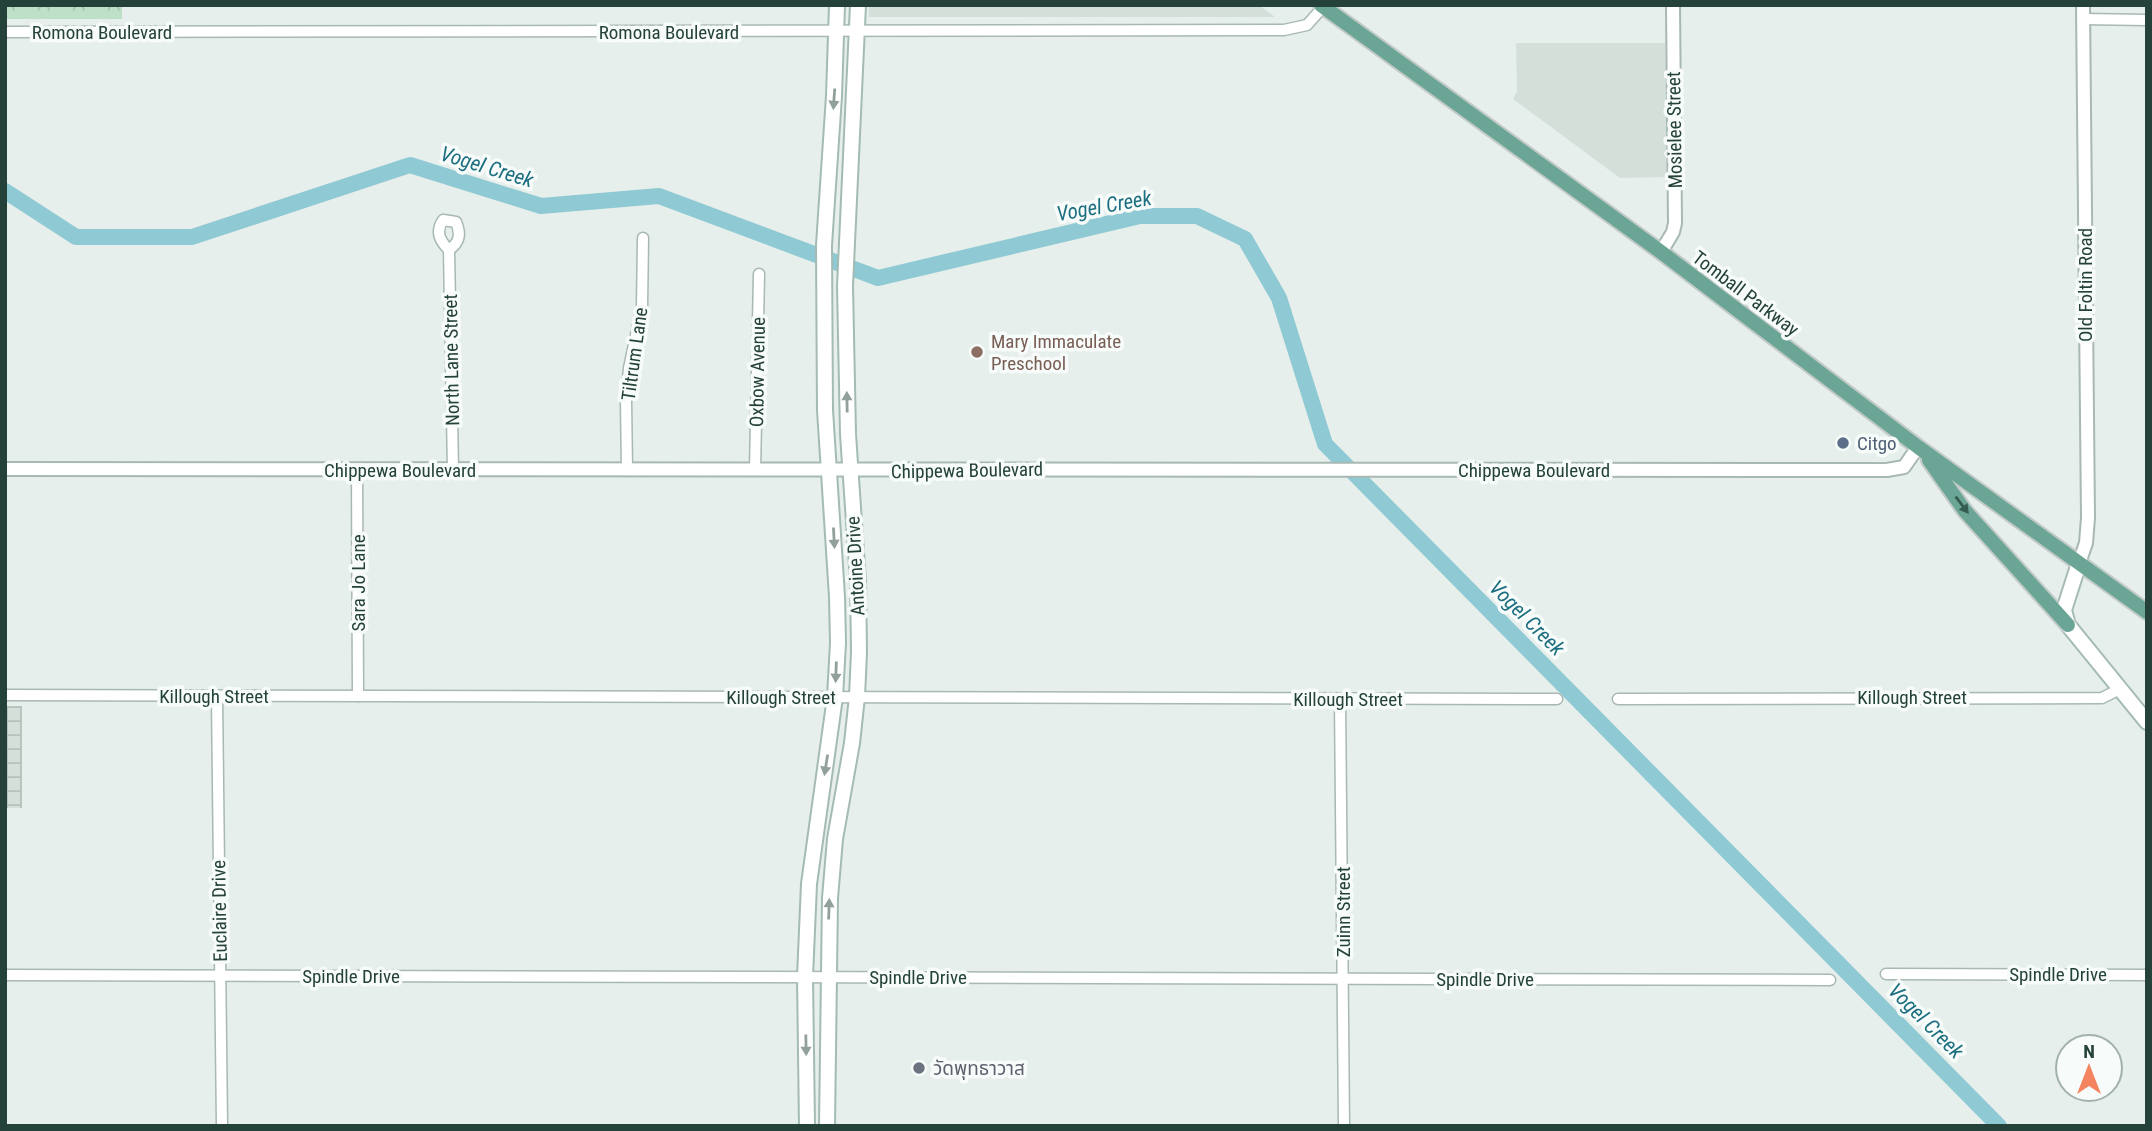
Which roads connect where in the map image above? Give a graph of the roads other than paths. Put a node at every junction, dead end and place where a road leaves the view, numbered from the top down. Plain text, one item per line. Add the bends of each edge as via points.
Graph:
1 (837, 5) edge
2 (858, 5) edge
3 (1673, 5) edge
4 (2083, 5) edge
5 (1322, 6) edge
6 (2083, 19) junction
7 (2147, 20) edge
8 (836, 31) junction
9 (5, 32) edge
10 (858, 32) junction
11 (828, 157) junction
12 (851, 159) junction
13 (643, 238) dead end
14 (449, 250) dead end
15 (1661, 252) junction
16 (759, 274) dead end
17 (825, 346) junction
18 (846, 346) junction
19 (1920, 448) junction
20 (5, 469) edge
21 (357, 469) junction
22 (453, 470) junction
23 (627, 470) junction
24 (755, 470) junction
25 (830, 470) junction
26 (849, 471) junction
27 (2079, 563) junction
28 (2147, 612) edge
29 (2068, 625) junction
30 (2120, 689) junction
31 (5, 695) edge
32 (358, 696) junction
33 (217, 697) junction
34 (835, 697) junction
35 (857, 697) junction
36 (1340, 699) junction
37 (1557, 699) dead end
38 (1618, 699) dead end
39 (2147, 722) edge
40 (814, 836) junction
41 (835, 839) junction
42 (1886, 974) dead end
43 (5, 975) edge
44 (2147, 975) edge
45 (220, 976) junction
46 (805, 977) junction
47 (827, 977) junction
48 (1343, 979) junction
49 (1830, 980) dead end
50 (807, 1122) edge
51 (827, 1122) edge
52 (222, 1126) edge
53 (1344, 1126) edge

1 - 8 main road, Antoine Drive
2 - 10 main road, Antoine Drive
3 - 15 street, Mosielee Street via 1675,223
4 - 6 street, Old Foltin Road
5 - 10 street, Romona Boulevard via 1307,25 1284,30
5 - 15 main road, Tomball Parkway
6 - 7 street
6 - 27 street, Old Foltin Road via 2088,518
8 - 9 street, Romona Boulevard
8 - 10 street, Romona Boulevard
8 -> 11 main road, Antoine Drive
10 - 12 main road, Antoine Drive
11 - 12 main road
11 - 17 main road, Antoine Drive
12 - 18 main road, Antoine Drive
13 - 23 street, Tiltrum Lane via 642,307 626,401
14 - 22 street, North Lane Street
15 - 19 main road, Tomball Parkway
16 - 24 street, Oxbow Avenue
17 - 18 main road
17 - 25 main road, Antoine Drive
26 -> 18 main road, Antoine Drive
19 - 26 street, Chippewa Boulevard via 1904,467 1887,470
19 - 27 main road, Tomball Parkway
19 -> 29 main road via 1965,511
20 - 21 street, Chippewa Boulevard
21 - 22 street, Chippewa Boulevard
21 - 32 street, Sara Jo Lane
22 - 23 street, Chippewa Boulevard
23 - 24 street, Chippewa Boulevard
24 - 25 street, Chippewa Boulevard
25 - 26 street, Chippewa Boulevard
25 -> 34 main road, Antoine Drive via 837,597
26 - 35 main road, Antoine Drive via 858,582
27 - 28 main road, Tomball Parkway
27 - 29 main road via 2064,610
29 - 30 main road
30 - 38 street, Killough Street via 2102,698
30 - 39 main road
31 - 33 street, Killough Street
32 - 33 street, Killough Street
32 - 34 street, Killough Street
33 - 45 street, Euclaire Drive
34 - 35 street, Killough Street
34 -> 40 main road, Antoine Drive
35 - 36 street, Killough Street
35 - 41 main road, Antoine Drive
36 - 37 street, Killough Street
36 - 48 street, Zuinn Street
40 - 41 main road
40 - 46 main road, Antoine Drive
47 -> 41 main road, Antoine Drive
42 - 44 street, Spindle Drive
43 - 45 street, Spindle Drive
45 - 46 street, Spindle Drive
45 - 52 street, Euclaire Drive
46 - 47 street, Spindle Drive
46 -> 50 main road, Antoine Drive
47 - 48 street, Spindle Drive
47 - 51 main road, Antoine Drive
48 - 49 street, Spindle Drive
48 - 53 street, Zuinn Street
50 - 51 main road

